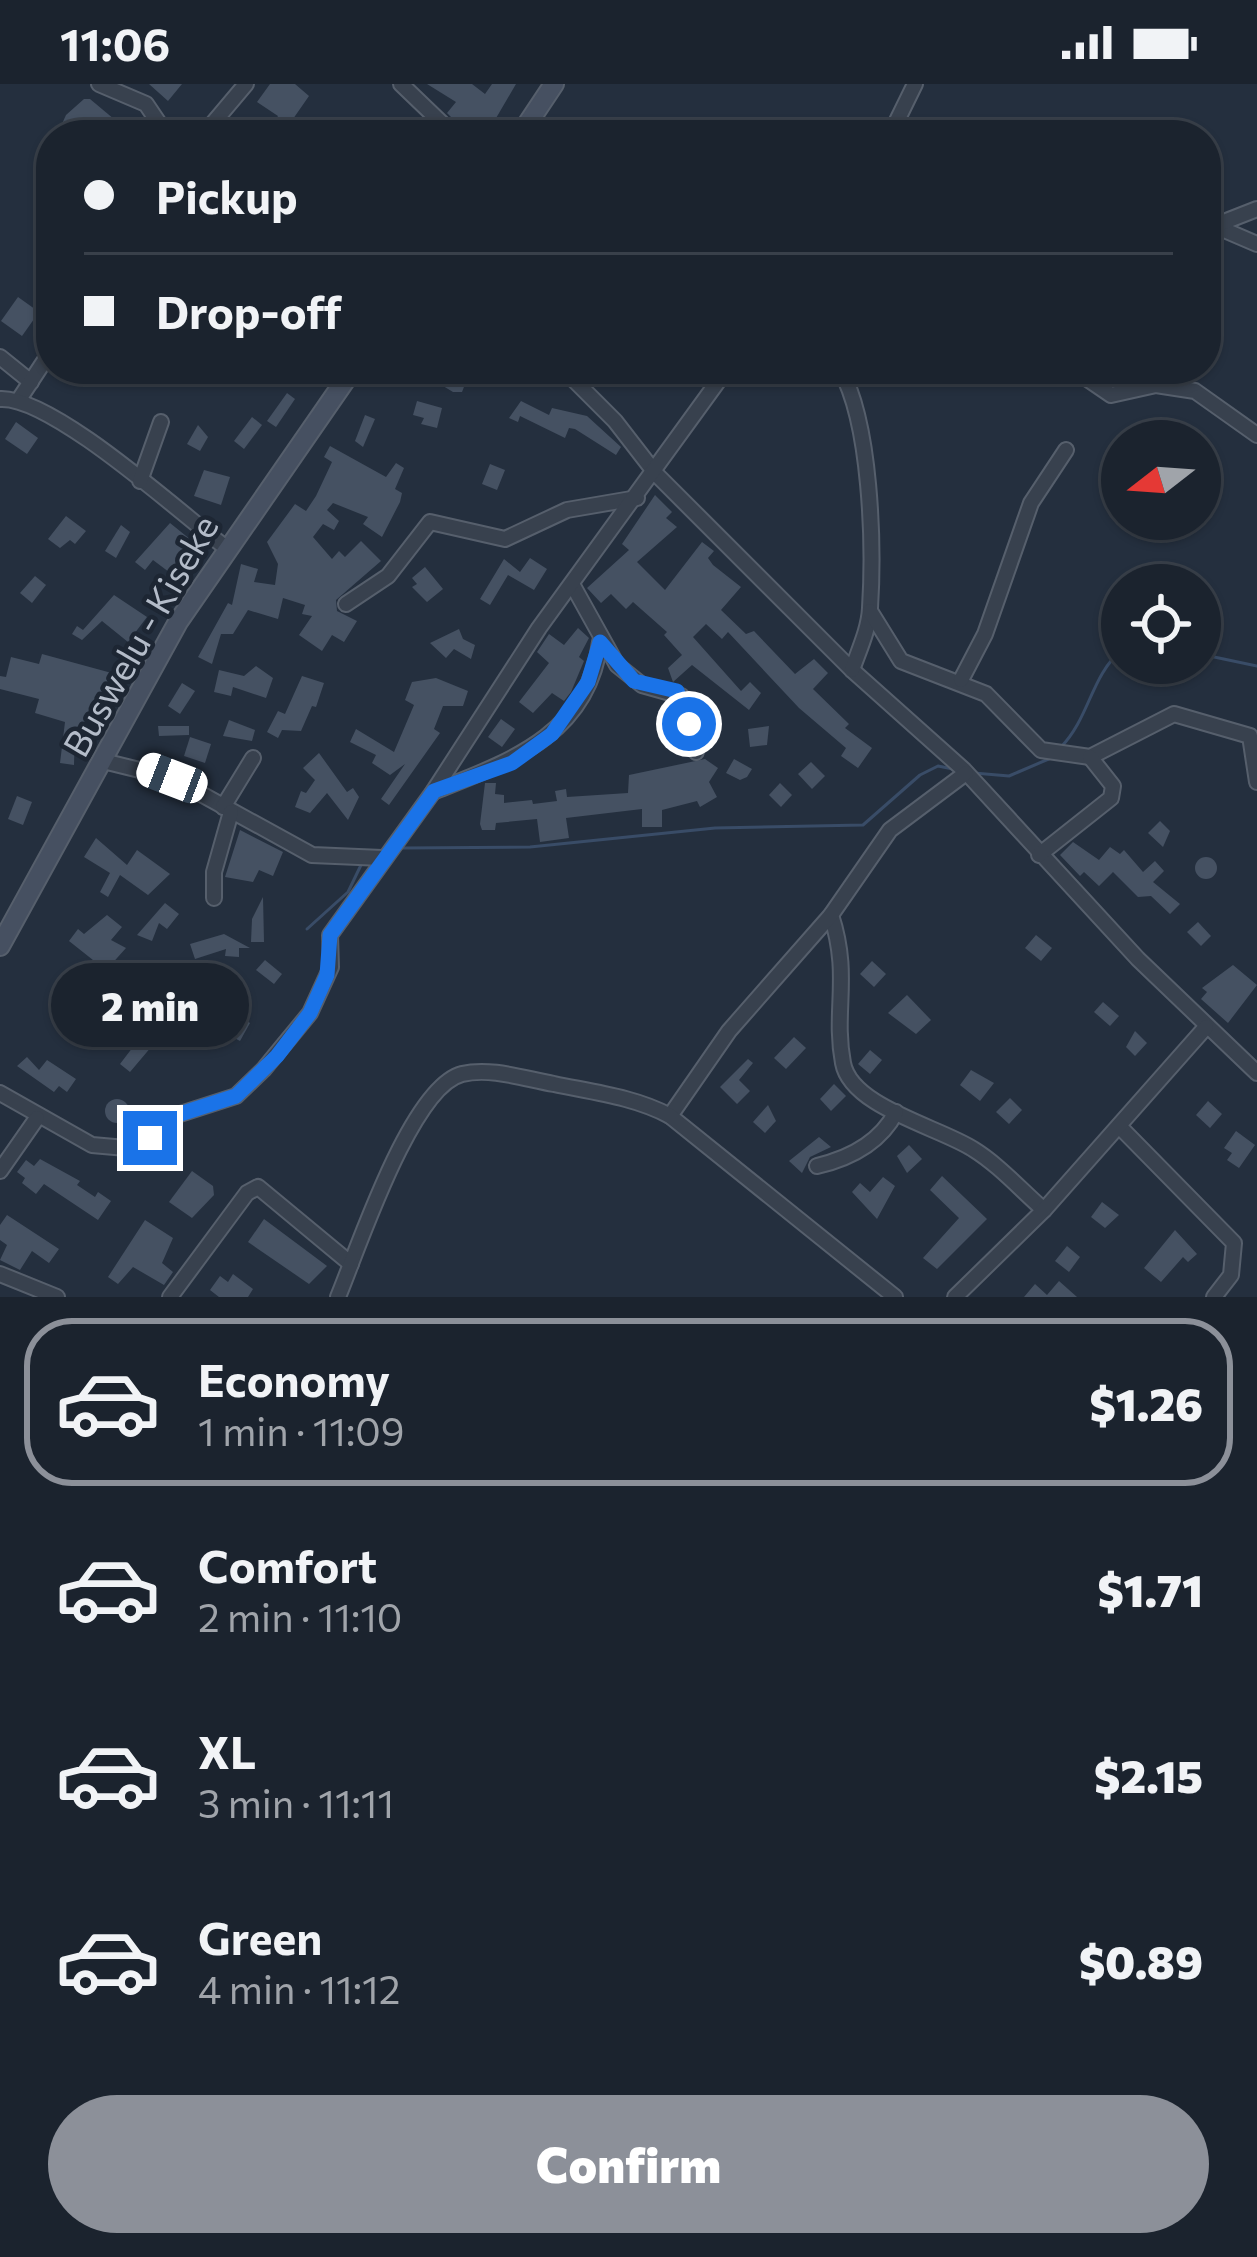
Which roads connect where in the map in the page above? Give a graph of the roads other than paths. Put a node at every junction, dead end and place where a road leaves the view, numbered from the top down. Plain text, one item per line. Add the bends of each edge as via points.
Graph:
1 (99, 84) edge
2 (246, 84) edge
3 (400, 84) edge
4 (554, 84) edge
5 (911, 85) edge
6 (156, 120) edge
7 (216, 120) edge
8 (438, 120) edge
9 (530, 120) edge
10 (901, 120) edge
11 (1257, 209) edge
12 (1221, 223) edge
13 (1221, 231) edge
14 (1257, 244) edge
15 (0, 357) edge
16 (36, 374) edge
17 (31, 382) junction
18 (342, 384) edge
19 (578, 384) edge
20 (717, 384) edge
21 (846, 384) edge
22 (1095, 384) edge
23 (20, 398) junction
24 (0, 399) edge
25 (161, 422) dead end
26 (1257, 435) edge
27 (1066, 449) dead end
28 (656, 474) junction
29 (140, 481) junction
30 (637, 498) junction
31 (225, 547) junction
32 (572, 584) junction
33 (346, 604) dead end
34 (870, 611) junction
35 (600, 642) junction
36 (852, 670) junction
37 (961, 680) junction
38 (696, 752) dead end
39 (1090, 757) junction
40 (253, 758) dead end
41 (103, 761) junction
42 (968, 775) junction
43 (1257, 782) edge
44 (434, 791) junction
45 (227, 809) junction
46 (1039, 855) junction
47 (382, 858) junction
48 (214, 898) dead end
49 (830, 915) junction
50 (0, 946) edge
51 (1206, 1027) junction
52 (1257, 1073) edge
53 (0, 1093) edge
54 (896, 1112) junction
55 (670, 1115) junction
56 (37, 1118) junction
57 (1119, 1126) junction
58 (818, 1166) dead end
59 (0, 1171) edge
60 (1044, 1210) junction
61 (352, 1264) junction
62 (0, 1274) edge
63 (57, 1297) edge
64 (170, 1297) edge
65 (338, 1297) edge
66 (895, 1297) edge
67 (955, 1297) edge
68 (1214, 1297) edge

1 - 6 street via 146,104
2 - 7 street
3 - 8 street
4 - 9 main road
5 - 10 street
11 - 12 street
13 - 14 street
15 - 17 street
16 - 17 street
17 - 23 street
18 - 31 main road, Buswelu - Kiseke
19 - 28 street
20 - 28 street
21 - 34 street via 865,475
22 - 26 street via 1111,395 1166,385 1205,395
23 - 24 street
23 - 29 street
25 - 29 street
27 - 37 street via 1031,503 986,634
28 - 30 street
28 - 36 street
29 - 31 street
30 - 32 street
30 - 33 street via 567,510 505,539 430,522 388,576
31 - 41 main road, Buswelu - Kiseke
32 - 35 street
32 - 44 street
34 - 36 street
34 - 37 street via 901,661
35 - 38 street via 634,681 681,696
35 - 44 street via 588,682 552,734 512,763
36 - 42 street
37 - 39 street via 996,701 1040,750
39 - 43 street via 1174,714 1250,736
39 - 46 street via 1113,786 1111,798
40 - 45 street
41 - 45 street via 172,778
41 - 50 main road, Buswelu - Kiseke
42 - 46 street
42 - 49 street via 890,830
44 - 47 street
45 - 47 street via 322,859
45 - 48 street
46 - 51 street
47 - 56 street via 330,935 331,967 310,1013 236,1096 177,1115 126,1148 92,1145
49 - 54 street via 845,980 842,1063 862,1093
49 - 55 street via 744,1012
51 - 52 street
51 - 57 street
53 - 56 street
54 - 58 street via 878,1138
54 - 60 street via 978,1152
55 - 61 street via 490,1072 460,1074 440,1086 408,1136
55 - 66 street
56 - 59 street
57 - 60 street
57 - 68 street via 1234,1243 1231,1275
60 - 67 street
61 - 64 street via 258,1187
61 - 65 street
62 - 63 street

